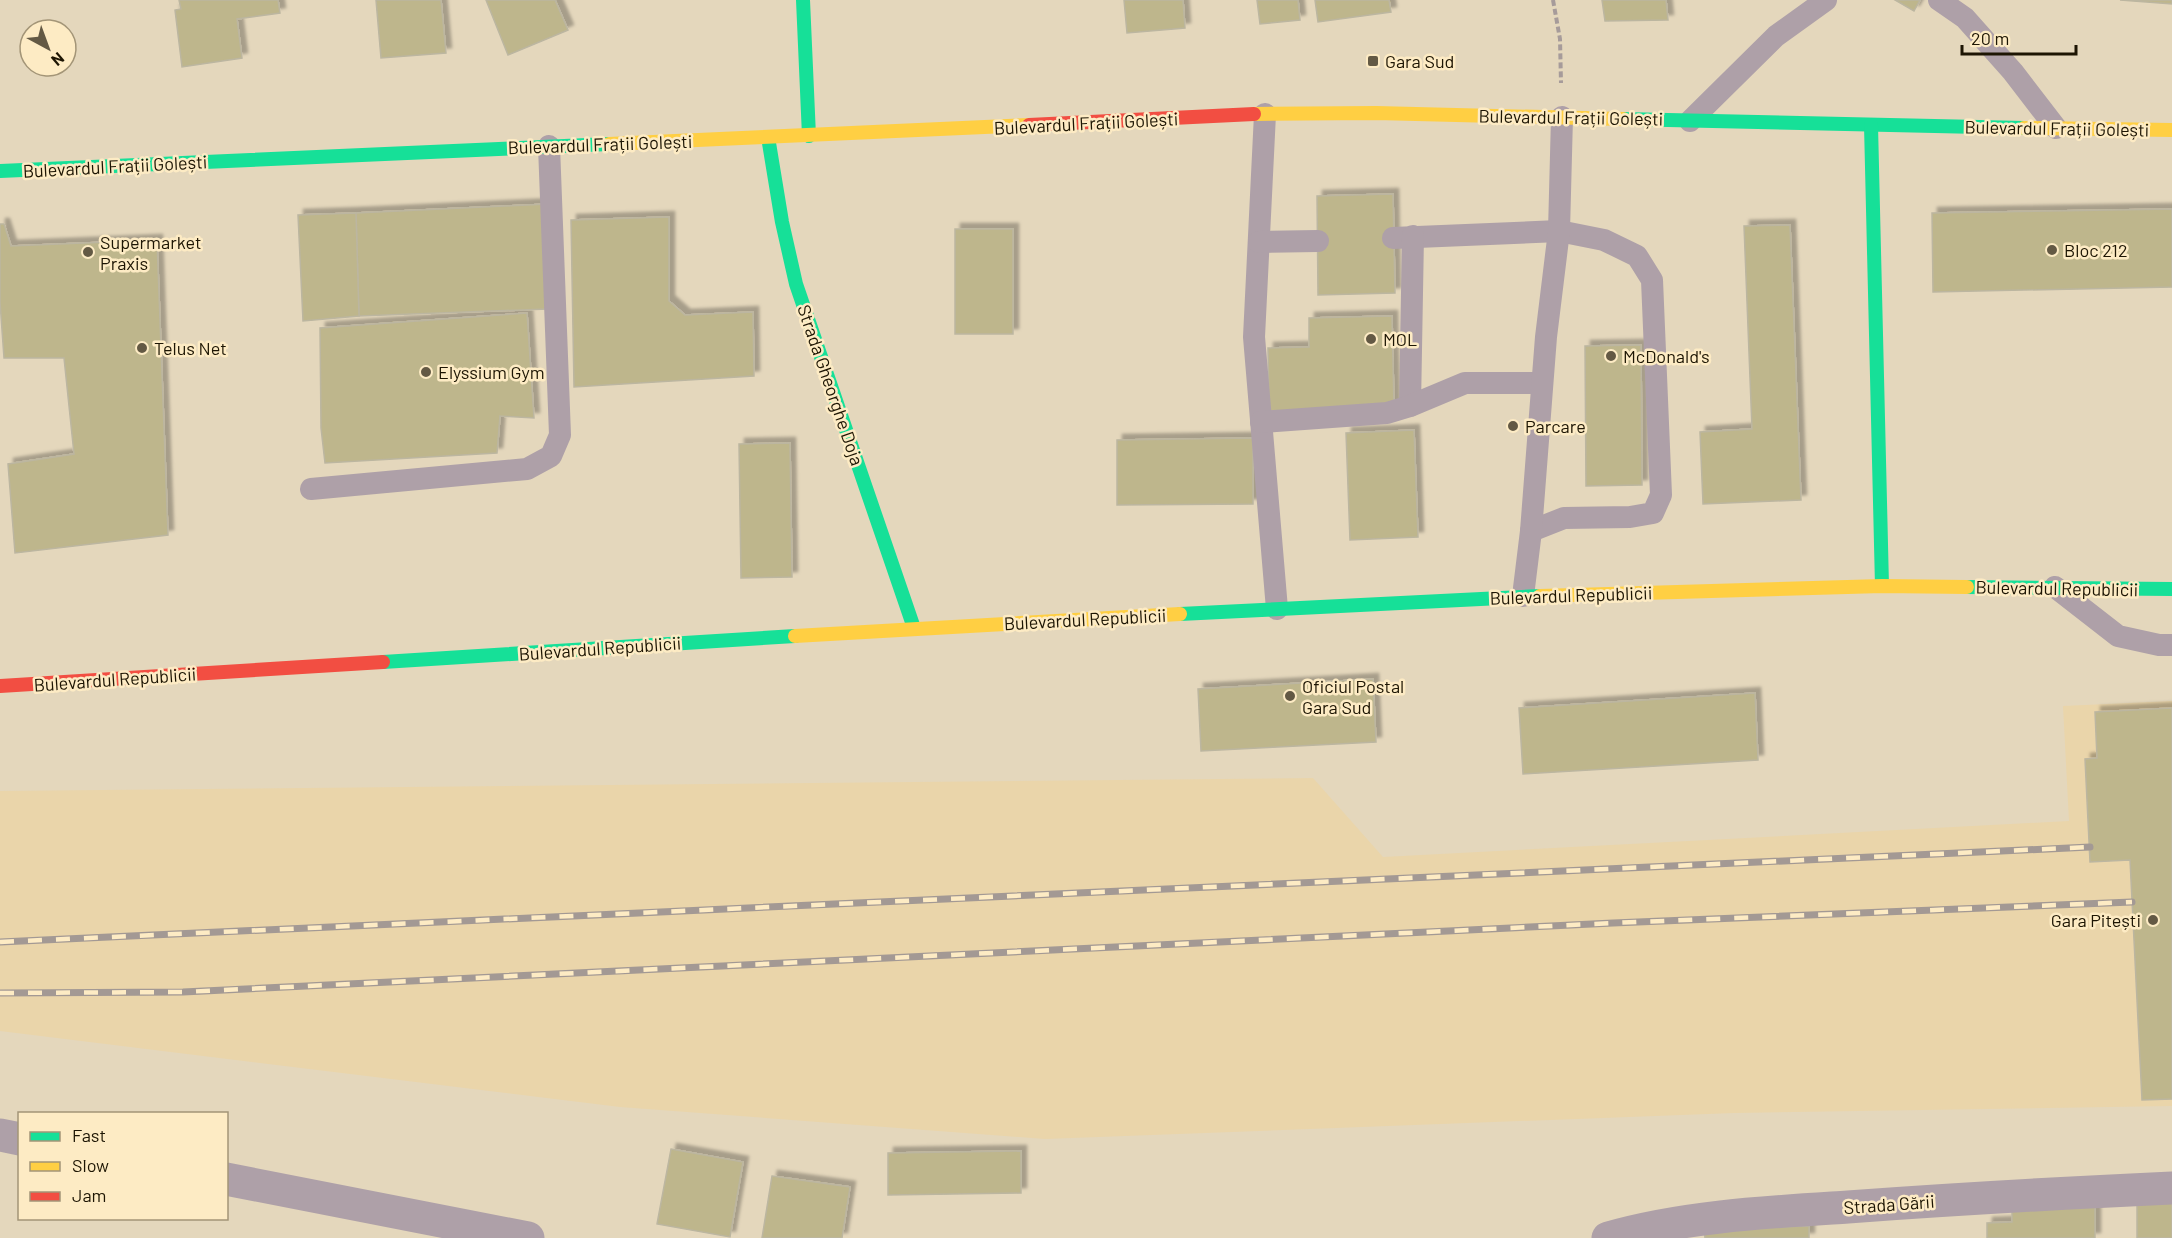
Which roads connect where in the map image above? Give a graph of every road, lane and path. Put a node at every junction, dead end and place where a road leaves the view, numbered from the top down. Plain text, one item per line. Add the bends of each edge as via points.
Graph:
1 (803, 0) edge
2 (1553, 0) edge
3 (1826, 0) edge
4 (1939, 0) edge
5 (1265, 114) junction
6 (1562, 117) junction
7 (1690, 121) junction
8 (1871, 125) junction
9 (2055, 128) junction
10 (2172, 130) edge
11 (809, 136) junction
12 (768, 137) junction
13 (549, 146) junction
14 (0, 171) edge
15 (1559, 231) junction
16 (1317, 241) dead end
17 (1259, 242) junction
18 (1542, 383) junction
19 (1410, 406) junction
20 (1261, 422) junction
21 (311, 489) dead end
22 (1531, 531) junction
23 (1882, 586) junction
24 (2055, 588) junction
25 (2172, 589) edge
26 (1523, 596) junction
27 (1277, 609) junction
28 (914, 628) junction
29 (2172, 645) edge
30 (0, 686) edge
31 (0, 1136) edge
32 (18, 1139) edge
33 (228, 1179) edge
34 (2172, 1188) edge
35 (1624, 1236) edge
36 (528, 1238) edge

1 - 11 main road
2 - 6 path via 1560,39
3 - 7 lane via 1776,36
4 - 9 lane via 1965,18
5 - 6 main road, Bulevardul Frații Golești
5 - 11 main road, Bulevardul Frații Golești
5 - 17 lane
6 - 7 main road, Bulevardul Frații Golești
6 - 15 lane
7 - 8 main road, Bulevardul Frații Golești
8 - 9 main road, Bulevardul Frații Golești
8 - 23 main road
9 - 10 main road, Bulevardul Frații Golești
11 - 12 main road, Bulevardul Frații Golești
12 - 13 main road, Bulevardul Frații Golești
12 - 28 main road, Strada Gheorghe Doja via 796,284
13 - 14 main road, Bulevardul Frații Golești
13 - 21 lane via 560,435 551,456 527,469
15 - 18 lane
15 - 19 lane via 1403,237
15 - 22 lane via 1604,240 1637,256 1652,280 1661,495 1653,513 1630,518 1564,518
16 - 17 lane
17 - 20 lane via 1254,337
18 - 19 lane via 1465,383
18 - 22 lane
19 - 20 lane via 1387,413
20 - 27 lane
22 - 26 lane
23 - 24 main road, Bulevardul Republicii
23 - 26 main road, Bulevardul Republicii
24 - 25 main road, Bulevardul Republicii
24 - 29 lane via 2118,636
26 - 27 main road, Bulevardul Republicii
27 - 28 main road, Bulevardul Republicii
28 - 30 main road, Bulevardul Republicii
31 - 32 street
33 - 36 street
34 - 35 street, Strada Gării via 2019,1194 1743,1214

